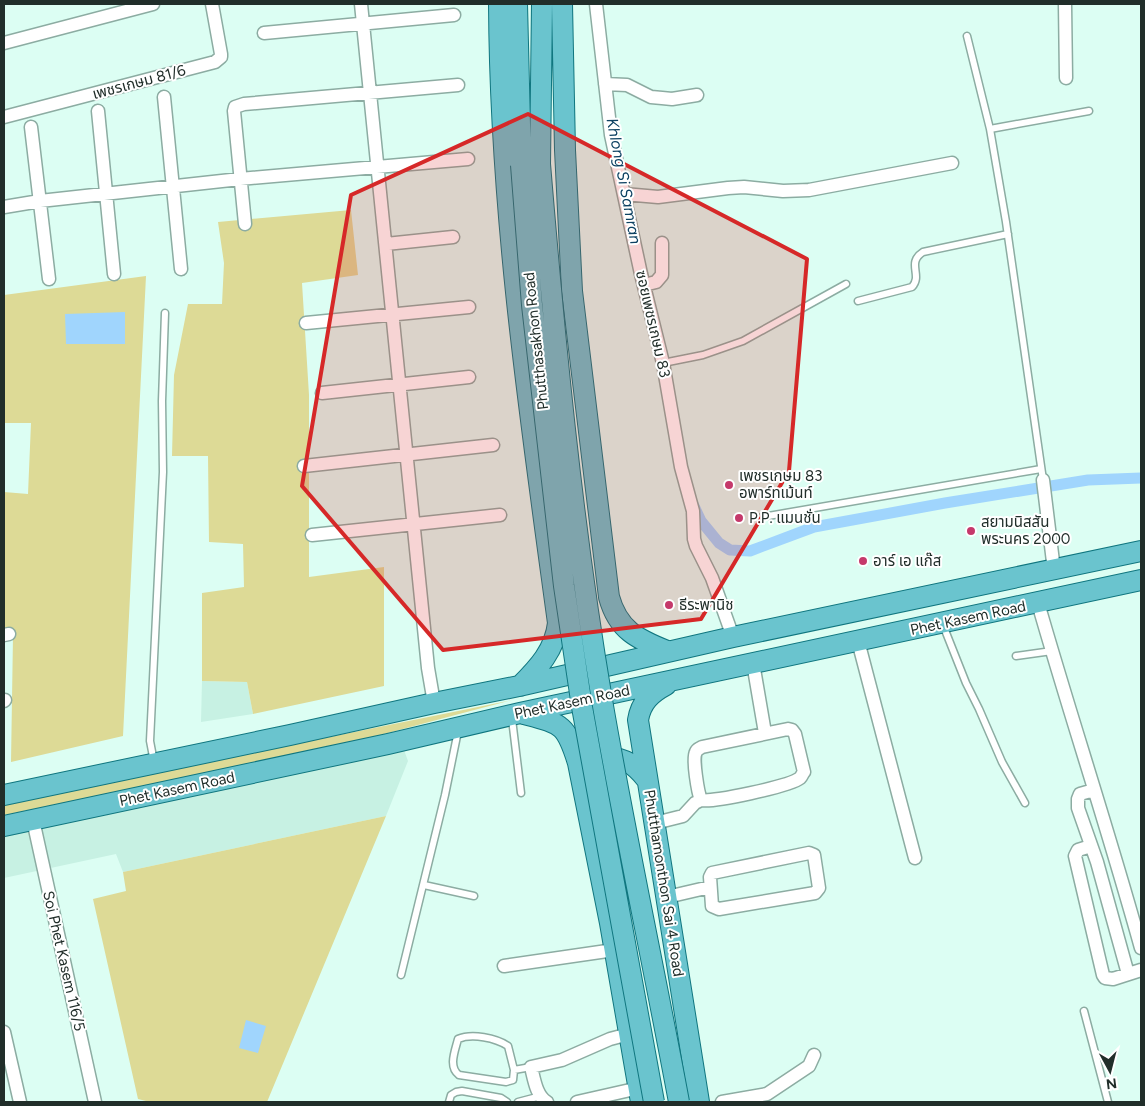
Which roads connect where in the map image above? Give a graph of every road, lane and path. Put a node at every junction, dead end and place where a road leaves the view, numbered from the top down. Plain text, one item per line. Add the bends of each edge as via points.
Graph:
1 (153, 4) edge
2 (212, 4) edge
3 (361, 4) edge
4 (499, 4) edge
5 (517, 4) edge
6 (542, 4) edge
7 (562, 4) edge
8 (596, 4) edge
9 (1065, 4) edge
10 (454, 15) dead end
11 (363, 22) junction
12 (264, 33) dead end
13 (967, 36) dead end
14 (4, 43) edge
15 (1066, 78) dead end
16 (604, 84) junction
17 (458, 85) dead end
18 (370, 93) junction
19 (697, 95) dead end
20 (164, 97) dead end
21 (98, 111) dead end
22 (1089, 111) dead end
23 (4, 117) edge
24 (31, 128) dead end
25 (990, 129) junction
26 (468, 160) dead end
27 (952, 163) dead end
28 (531, 164) junction
29 (377, 168) junction
30 (240, 179) junction
31 (174, 187) junction
32 (106, 194) junction
33 (624, 194) junction
34 (40, 201) junction
35 (4, 207) edge
36 (245, 224) dead end
37 (1008, 234) junction
38 (453, 237) dead end
39 (662, 243) dead end
40 (386, 244) junction
41 (182, 269) dead end
42 (114, 274) dead end
43 (50, 279) dead end
44 (846, 284) dead end
45 (644, 286) junction
46 (858, 300) dead end
47 (469, 307) dead end
48 (165, 314) dead end
49 (392, 314) junction
50 (306, 323) dead end
51 (664, 363) junction
52 (468, 377) dead end
53 (400, 385) junction
54 (322, 392) dead end
55 (493, 445) dead end
56 (407, 454) junction
57 (304, 466) dead end
58 (1042, 475) junction
59 (500, 515) dead end
60 (762, 517) dead end
61 (599, 523) junction
62 (415, 524) junction
63 (545, 526) junction
64 (312, 535) dead end
65 (1141, 552) edge
66 (1054, 570) junction
67 (1141, 580) edge
68 (1038, 603) junction
69 (942, 623) junction
70 (733, 637) junction
71 (858, 641) junction
72 (667, 651) junction
73 (1052, 651) junction
74 (1016, 656) dead end
75 (753, 663) junction
76 (598, 672) joint
77 (675, 680) junction
78 (519, 686) junction
79 (434, 703) junction
80 (516, 714) junction
81 (459, 727) junction
82 (765, 733) junction
83 (154, 764) junction
84 (647, 780) junction
85 (584, 789) junction
86 (1094, 790) junction
87 (521, 793) dead end
88 (4, 795) edge
89 (701, 800) junction
90 (1025, 803) dead end
91 (33, 820) junction
92 (655, 823) junction
93 (4, 826) edge
94 (1092, 846) junction
95 (915, 858) dead end
96 (424, 885) junction
97 (710, 888) junction
98 (474, 896) dead end
99 (667, 897) junction
100 (1140, 941) edge
101 (614, 950) junction
102 (504, 966) dead end
103 (1141, 970) edge
104 (1128, 974) junction
105 (401, 975) dead end
106 (1084, 1011) dead end
107 (4, 1032) edge
108 (629, 1034) junction
109 (814, 1055) dead end
110 (531, 1067) junction
111 (514, 1070) junction
112 (640, 1095) edge
113 (544, 1099) edge
114 (20, 1102) edge
115 (95, 1102) edge
116 (450, 1102) edge
117 (507, 1102) edge
118 (518, 1102) edge
119 (577, 1102) edge
120 (654, 1102) edge
121 (680, 1102) edge
122 (699, 1102) edge
123 (722, 1102) edge
124 (1108, 1102) edge

1 - 14 street
2 - 23 street, เพชรเกษม 81/6 via 221,54 215,62
3 - 11 street
4 - 63 main road via 504,163 520,346
5 - 28 main road, Phutthasakhon Road
6 - 28 main road, Phutthasakhon Road
7 - 61 main road via 572,291
8 - 16 street, ซอยเพชรเกษม 83
9 - 15 street
10 - 11 street
11 - 12 street
11 - 18 street
13 - 25 lane
16 - 19 street via 627,85 651,97 672,99
16 - 33 street, ซอยเพชรเกษม 83
17 - 18 street
18 - 29 street
18 - 30 street via 238,105 234,112
20 - 31 street
21 - 32 street
22 - 25 lane
24 - 34 street
25 - 37 lane
26 - 29 street
27 - 33 street via 809,190 744,187 658,197
28 - 76 main road, Phutthasakhon Road, bridge via 550,275 564,416
28 - 120 main road, Phutthasakhon Road, bridge via 535,334 563,576 577,676
29 - 30 street
29 - 40 street
30 - 31 street
30 - 36 street
31 - 32 street
31 - 41 street
32 - 34 street
32 - 42 street
33 - 45 street, ซอยเพชรเกษม 83
34 - 35 street
34 - 43 street
37 - 46 lane via 923,252 915,259 916,283 912,286
37 - 58 lane
38 - 40 street
39 - 45 street via 662,275 656,282
40 - 49 street
44 - 51 lane via 743,341 703,355
45 - 51 street, ซอยเพชรเกษม 83
47 - 49 street
48 - 83 lane via 163,472 150,741
49 - 50 street
49 - 53 street
51 - 70 street, ซอยเพชรเกษม 83 via 681,467 693,511 696,546 712,578
52 - 53 street
53 - 54 street
53 - 56 street
55 - 56 street
56 - 57 street
56 - 62 street
58 - 60 lane
58 - 66 street
59 - 62 street
61 - 63 main road via 592,550 578,557 558,552
61 - 72 main road via 613,612 620,624 635,636
62 - 64 street
62 - 79 street
63 - 78 main road via 557,635 545,658
65 - 66 main road, Phet Kasem Road
66 - 70 main road, Phet Kasem Road
67 - 68 main road, Phet Kasem Road
68 - 69 main road, Phet Kasem Road
68 - 73 street
69 - 71 main road, Phet Kasem Road
69 - 90 lane via 1002,762
70 - 72 main road, Phet Kasem Road
71 - 75 main road, Phet Kasem Road
71 - 95 street
72 - 78 main road, Phet Kasem Road
73 - 74 lane
73 - 86 street
75 - 77 main road, Phet Kasem Road
75 - 82 street
76 - 121 main road, Phutthamonthon Sai 4 Road, bridge
77 - 80 main road, Phet Kasem Road
77 - 84 main road, Phutthamonthon Sai 4 Road via 655,691 640,710 638,720
78 - 79 main road, Phet Kasem Road
79 - 83 main road, Phet Kasem Road
80 - 81 main road, Phet Kasem Road
80 - 85 main road via 556,722 567,734
80 - 87 lane
81 - 91 main road, Phet Kasem Road
81 - 96 lane
82 - 89 street via 697,750 695,761
82 - 89 street via 792,730 804,772 801,777 788,784 741,795
83 - 88 main road, Phet Kasem Road
84 - 85 main road via 631,763 608,759 591,769
84 - 92 main road, Phutthamonthon Sai 4 Road
85 - 101 main road
86 - 94 street via 1080,794 1078,800
86 - 100 street
89 - 92 street via 683,816
91 - 93 main road, Phet Kasem Road
91 - 115 street, Soi Phet Kasem 116/5
92 - 99 main road, Phutthamonthon Sai 4 Road
94 - 104 street
94 - 104 street via 1078,850 1075,856 1103,975 1113,979
96 - 98 lane
96 - 105 lane
97 - 97 street via 715,908 815,893 819,888 814,855 809,853 718,871 710,877
97 - 99 street
99 - 122 main road, Phutthamonthon Sai 4 Road
101 - 102 street
101 - 108 main road
103 - 104 street
106 - 124 lane
107 - 114 street
108 - 110 street via 562,1060
108 - 112 main road
109 - 123 street via 809,1066 767,1094
110 - 111 lane
110 - 113 street via 537,1090
111 - 111 lane via 508,1046 503,1042 472,1036 458,1039 452,1067 459,1075 506,1082 513,1080
112 - 119 street
113 - 118 lane
116 - 117 lane via 451,1095 462,1090

